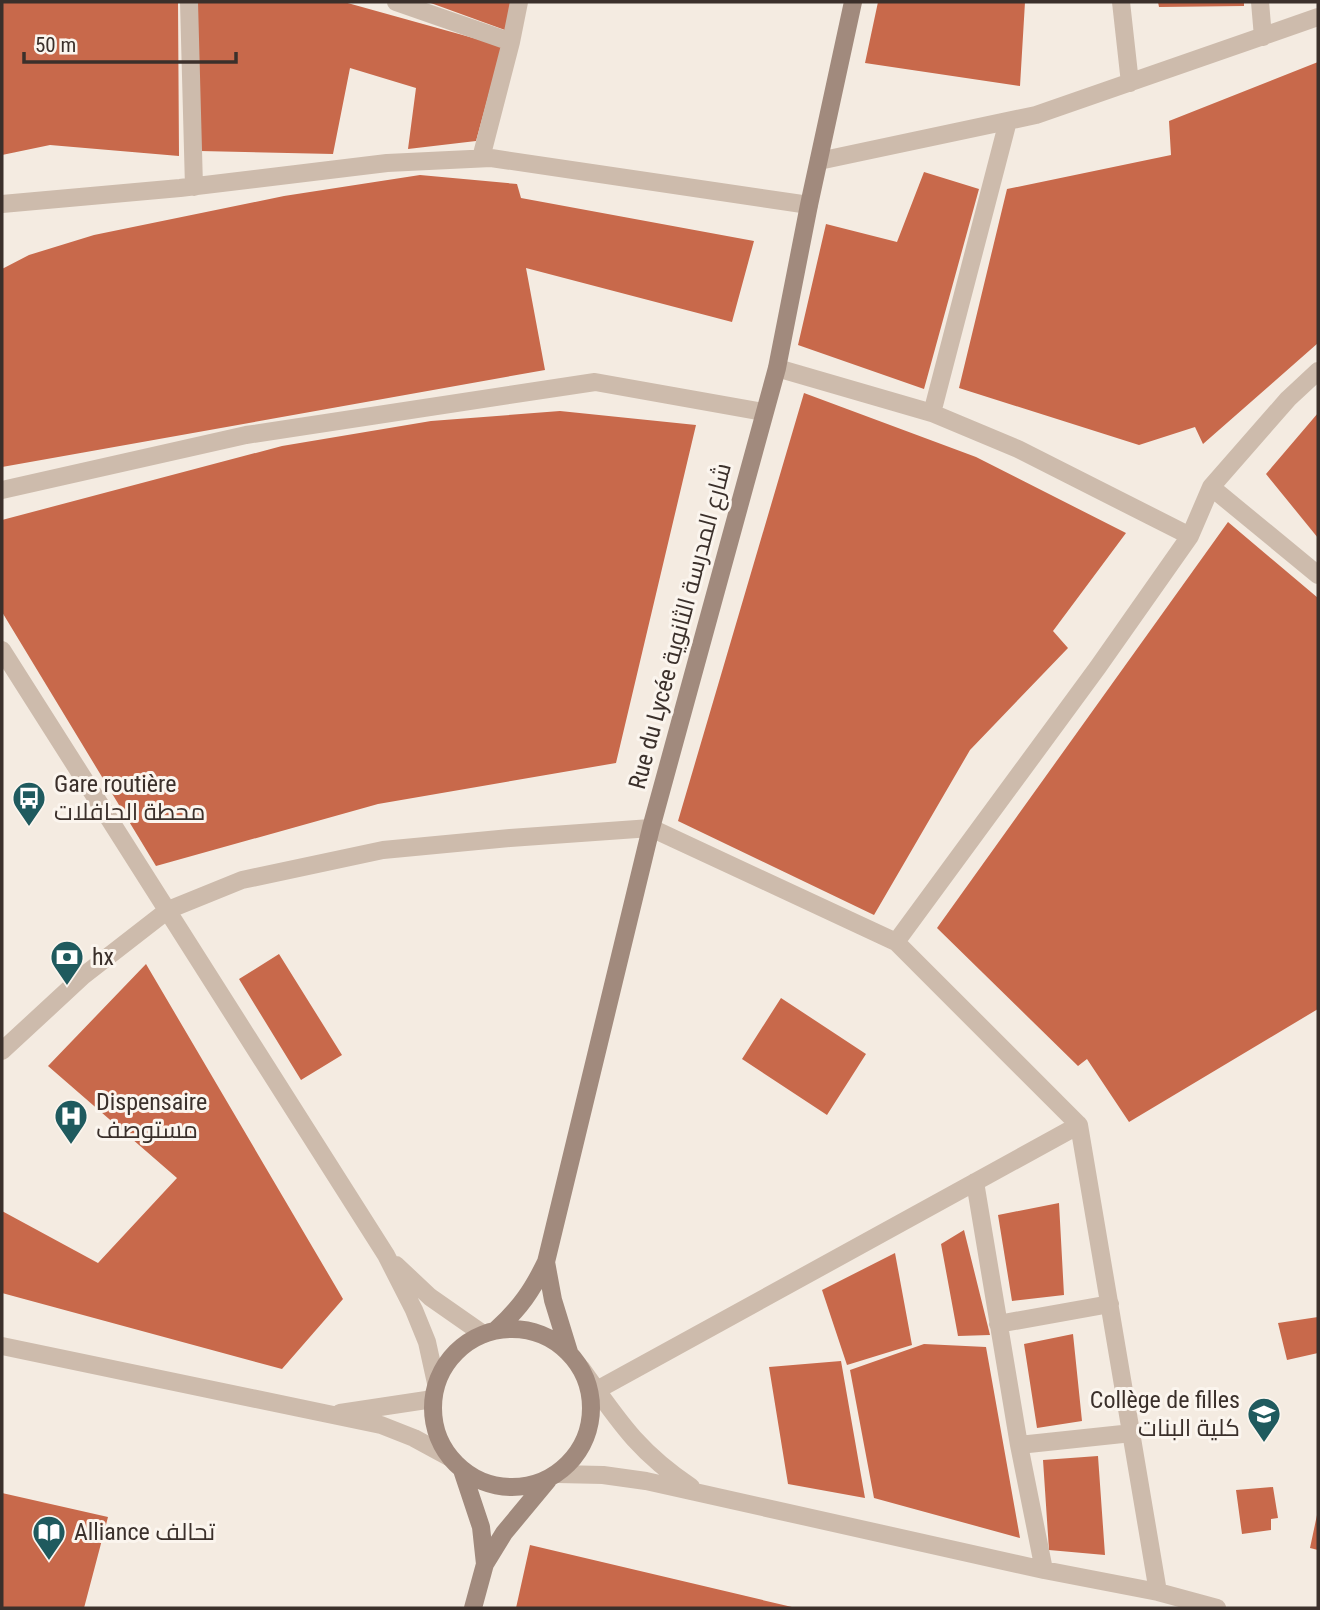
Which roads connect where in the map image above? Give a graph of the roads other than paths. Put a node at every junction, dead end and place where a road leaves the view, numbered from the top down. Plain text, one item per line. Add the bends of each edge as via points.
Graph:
1 (189, 2) edge
2 (396, 2) edge
3 (519, 2) edge
4 (853, 2) edge
5 (1121, 2) edge
6 (1260, 2) edge
7 (1318, 18) edge
8 (1263, 37) junction
9 (511, 42) junction
10 (1130, 83) junction
11 (1008, 121) junction
12 (481, 158) junction
13 (818, 162) junction
14 (194, 187) junction
15 (2, 204) edge
16 (809, 205) junction
17 (777, 368) junction
18 (1318, 371) edge
19 (763, 412) junction
20 (932, 413) junction
21 (1211, 487) junction
22 (2, 490) edge
23 (1190, 536) junction
24 (1318, 575) edge
25 (2, 650) edge
26 (651, 828) junction
27 (168, 910) junction
28 (896, 942) junction
29 (2, 1051) edge
30 (1079, 1125) junction
31 (975, 1182) junction
32 (386, 1255) junction
33 (547, 1262) junction
34 (1110, 1304) junction
35 (998, 1324) junction
36 (489, 1332) junction
37 (2, 1346) edge
38 (569, 1352) junction
39 (581, 1368) junction
40 (597, 1390) junction
41 (435, 1391) junction
42 (330, 1415) junction
43 (1132, 1433) junction
44 (1019, 1445) junction
45 (455, 1463) junction
46 (553, 1477) junction
47 (700, 1493) junction
48 (485, 1564) junction
49 (1044, 1570) junction
50 (1158, 1592) junction
51 (473, 1608) edge
52 (1217, 1608) edge

1 - 14 street
2 - 9 street
3 - 9 street
4 - 13 street, Rue du Lycée شارع المدرسة الثانوية
5 - 10 street
6 - 8 street
7 - 8 street
8 - 10 street
9 - 12 street
10 - 11 street
11 - 13 street
11 - 20 street
12 - 14 street via 387,163
12 - 16 street
13 - 16 street, Rue du Lycée شارع المدرسة الثانوية
14 - 15 street
16 - 17 street, Rue du Lycée شارع المدرسة الثانوية
17 - 19 street, Rue du Lycée شارع المدرسة الثانوية
17 - 20 street
18 - 21 street
19 - 22 street via 596,382 246,435
19 - 26 street, Rue du Lycée شارع المدرسة الثانوية
20 - 23 street via 1018,449
21 - 23 street
21 - 24 street
23 - 28 street
25 - 27 street
26 - 27 street via 383,850 242,880
26 - 28 street
26 - 33 street, Rue du Lycée شارع المدرسة الثانوية
27 - 29 street via 83,976
27 - 32 street
28 - 30 street
30 - 31 street
30 - 34 street
31 - 35 street
31 - 40 street
32 - 36 street via 430,1297
32 - 41 street via 427,1342
33 - 36 street, Rue du Lycée شارع المدرسة الثانوية via 516,1312
33 - 38 street, Rue du Lycée شارع المدرسة الثانوية
34 - 35 street
34 - 43 street
35 - 44 street
36 - 38 street via 536,1332
36 - 41 street via 462,1346 447,1363
37 - 42 street
38 - 39 street
39 - 40 street
39 - 46 street via 592,1396 591,1426 579,1453
40 - 47 street via 638,1446
41 - 42 street
41 - 45 street via 433,1419 439,1439
42 - 45 street via 381,1425 414,1438
43 - 44 street
43 - 50 street
44 - 49 street
45 - 46 street via 481,1482 503,1488 526,1487
45 - 48 street via 481,1527
46 - 47 street via 603,1475
46 - 48 street via 504,1533
47 - 49 street
48 - 51 street
49 - 50 street
50 - 52 street

